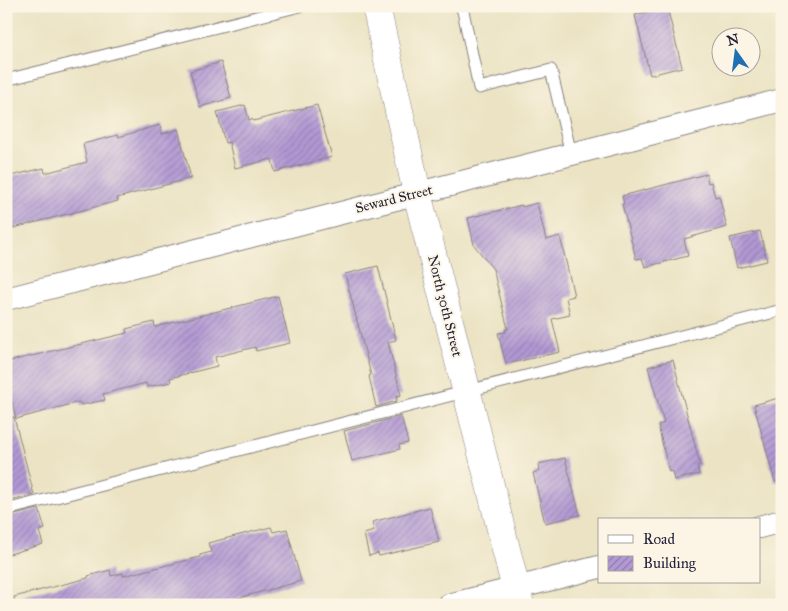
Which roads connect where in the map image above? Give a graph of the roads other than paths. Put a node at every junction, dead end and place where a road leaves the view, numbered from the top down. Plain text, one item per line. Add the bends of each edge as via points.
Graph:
1 (300, 6) edge
2 (460, 6) edge
3 (384, 8) edge
4 (6, 80) edge
5 (782, 100) edge
6 (571, 154) junction
7 (417, 193) junction
8 (6, 299) edge
9 (782, 310) edge
10 (466, 390) junction
11 (6, 510) edge
12 (782, 521) edge
13 (760, 527) edge
14 (598, 567) edge
15 (518, 596) edge
16 (449, 605) edge

1 - 4 lane
2 - 6 lane via 478,88 551,70
3 - 7 main road, North 30th Street
5 - 6 street, Seward Street
6 - 7 street, Seward Street
7 - 8 street, Seward Street
7 - 10 main road, North 30th Street
9 - 10 lane
10 - 11 lane
10 - 15 main road, North 30th Street
12 - 13 street
14 - 15 street
15 - 16 street

